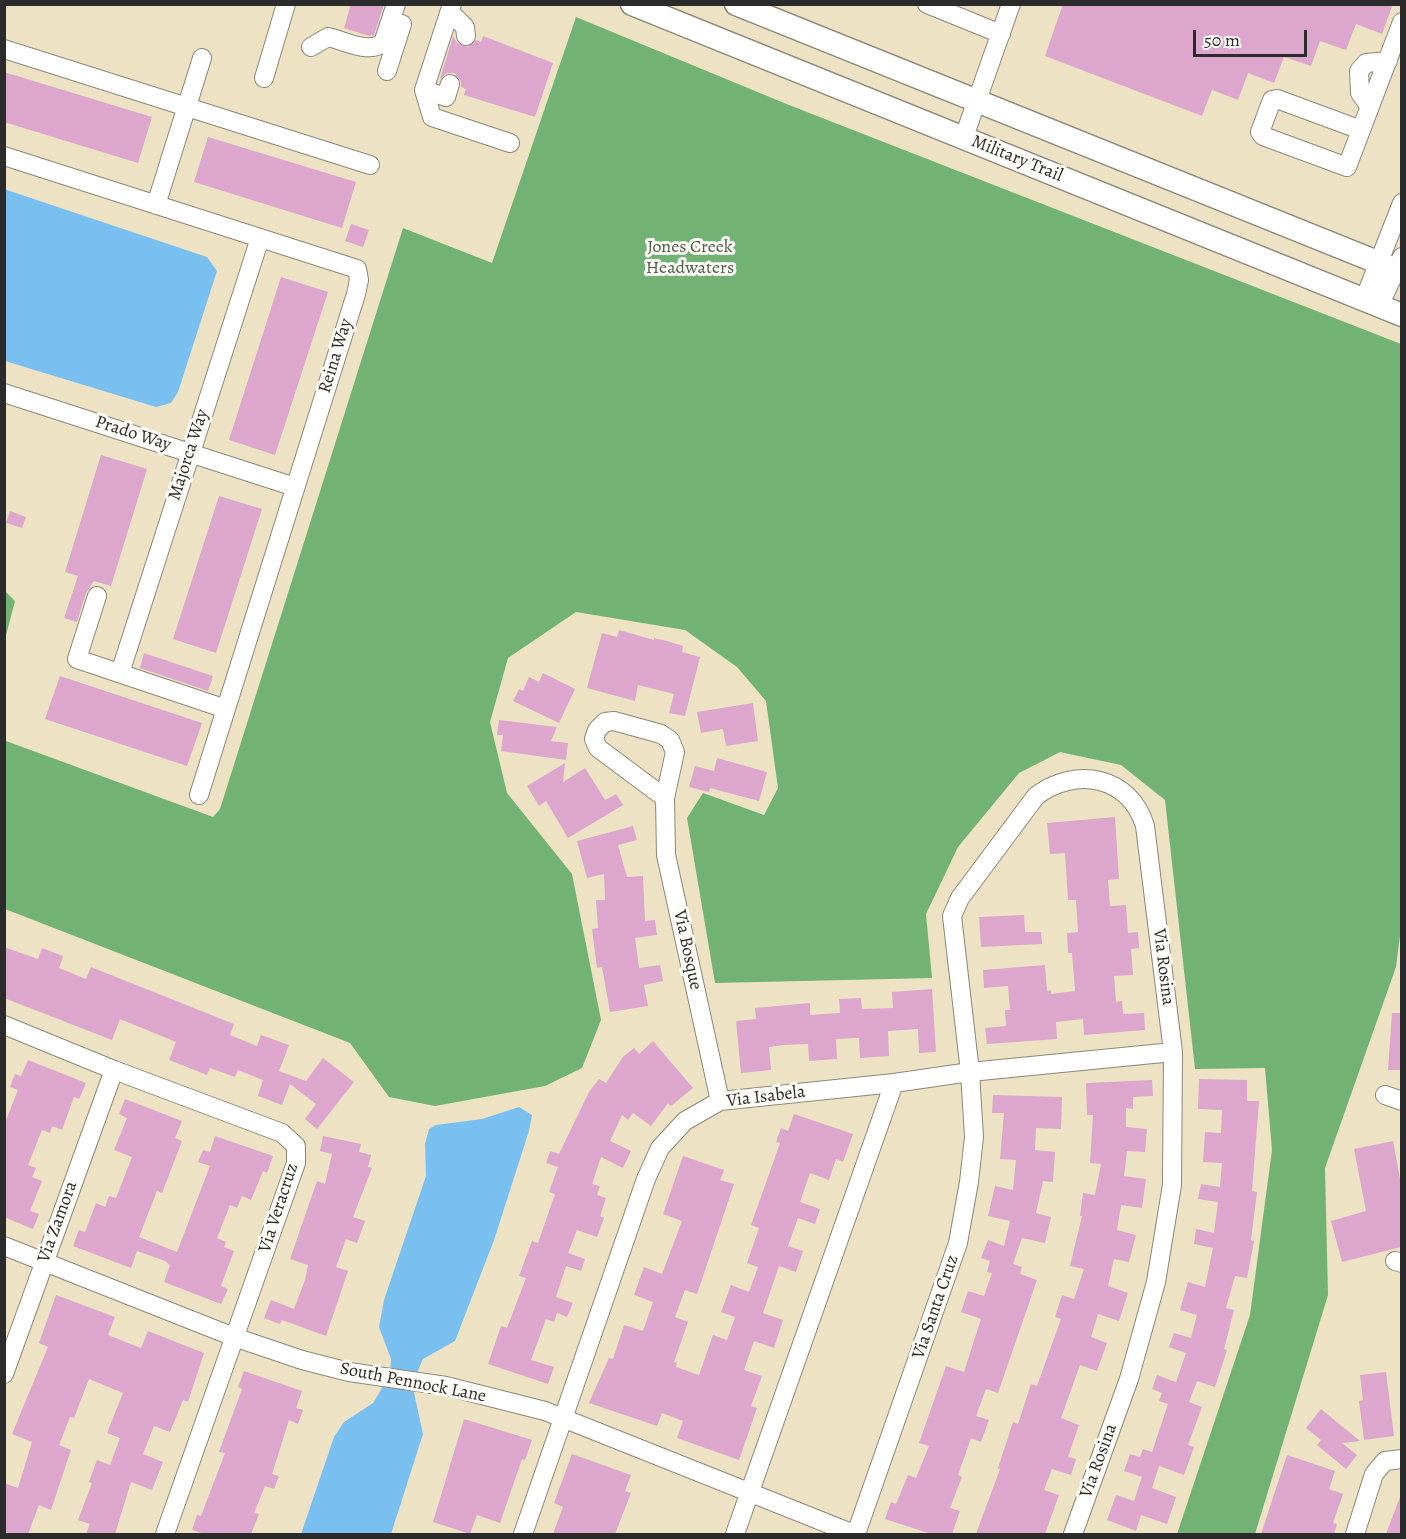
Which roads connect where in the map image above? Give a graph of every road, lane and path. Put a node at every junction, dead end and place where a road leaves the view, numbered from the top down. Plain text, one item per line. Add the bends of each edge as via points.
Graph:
1 (286, 4) edge
2 (396, 4) edge
3 (408, 4) edge
4 (736, 4) edge
5 (927, 4) edge
6 (1011, 4) edge
7 (637, 5) edge
8 (451, 8) edge
9 (1401, 22) edge
10 (1001, 34) junction
11 (466, 36) dead end
12 (390, 39) junction
13 (310, 47) dead end
14 (4, 49) edge
15 (202, 58) dead end
16 (1391, 69) edge
17 (387, 71) dead end
18 (264, 78) dead end
19 (424, 90) junction
20 (977, 101) junction
21 (187, 108) junction
22 (452, 124) junction
23 (1361, 130) junction
24 (964, 137) junction
25 (510, 143) dead end
26 (4, 156) edge
27 (370, 165) dead end
28 (1401, 203) edge
29 (156, 205) junction
30 (260, 238) junction
31 (1394, 266) edge
32 (1372, 303) junction
33 (1401, 315) edge
34 (4, 393) edge
35 (189, 452) junction
36 (295, 487) junction
37 (97, 596) dead end
38 (120, 673) junction
39 (226, 709) junction
40 (199, 795) dead end
41 (664, 798) junction
42 (4, 1025) edge
43 (1173, 1052) junction
44 (114, 1070) junction
45 (970, 1072) junction
46 (894, 1083) junction
47 (720, 1101) junction
48 (4, 1246) edge
49 (44, 1262) junction
50 (234, 1337) junction
51 (4, 1374) edge
52 (564, 1418) junction
53 (1401, 1458) edge
54 (750, 1492) junction
55 (165, 1534) edge
56 (523, 1534) edge
57 (735, 1534) edge
58 (855, 1534) edge
59 (1073, 1534) edge
60 (1355, 1534) edge

1 - 18 street
2 - 12 street
3 - 12 street
4 - 20 main road
5 - 10 street
6 - 10 street
7 - 24 main road, Military Trail
8 - 11 street via 465,27
8 - 19 street
9 - 16 street
10 - 20 street
12 - 13 street via 372,49 328,37
12 - 17 street
14 - 21 street
15 - 21 street
16 - 23 street via 1366,63 1359,70 1360,93 1370,107
19 - 22 street via 432,117
19 - 22 street via 448,91
20 - 24 street
20 - 31 main road
21 - 27 street
21 - 29 street
22 - 25 street
23 - 23 street via 1347,167 1342,168 1260,132 1272,100 1277,99
24 - 32 main road, Military Trail
26 - 29 street, Reina Way
28 - 31 street
29 - 30 street, Reina Way
30 - 35 street, Majorca Way
30 - 36 street, Reina Way via 357,269 359,280
31 - 32 street
32 - 33 main road, Military Trail
34 - 35 street, Prado Way
35 - 36 street, Prado Way
35 - 38 street, Majorca Way
36 - 39 street, Reina Way
37 - 38 street via 77,659
38 - 39 street
39 - 40 street, Reina Way
41 - 41 street, Via Bosque via 675,752 670,740 661,734 605,722 594,739 598,748
41 - 47 street, Via Bosque via 666,855
42 - 44 street, Via Veracruz
43 - 45 street, Via Isabela
43 - 45 street, Via Rosina via 1140,810 1120,790 1094,779 1070,778 1036,795 960,898 952,916
43 - 59 street, Via Rosina via 1172,1185 1156,1282 1128,1379
44 - 49 street, Via Zamora
44 - 50 street, Via Veracruz via 282,1133 296,1146 296,1163
45 - 46 street, Via Isabela
45 - 58 street, Via Santa Cruz via 974,1137 958,1243
46 - 47 street, Via Isabela
46 - 54 street
47 - 52 street, Via Isabela via 685,1121 660,1148
48 - 49 street, South Pennock Lane
49 - 50 street, South Pennock Lane
49 - 51 street, Via Zamora
50 - 52 street, South Pennock Lane via 350,1372 446,1386
50 - 55 street, Via Veracruz
52 - 54 street, South Pennock Lane
52 - 56 street, Via Isabela
53 - 60 street via 1385,1461 1374,1474
54 - 57 street
54 - 58 street, South Pennock Lane

